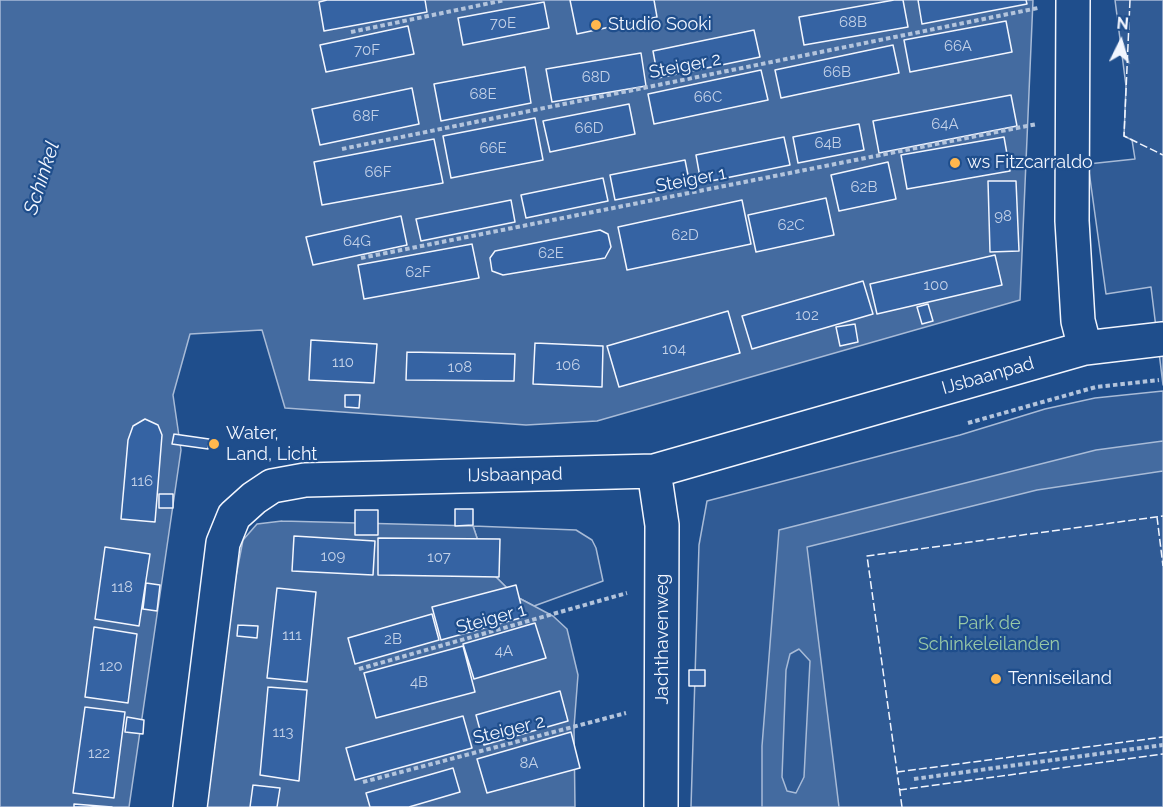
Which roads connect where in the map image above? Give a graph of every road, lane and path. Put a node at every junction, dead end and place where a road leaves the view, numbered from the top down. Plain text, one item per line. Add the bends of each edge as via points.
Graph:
1 (505, 0) edge
2 (1073, 0) edge
3 (1032, 10) dead end
4 (351, 32) dead end
5 (1026, 128) dead end
6 (342, 149) dead end
7 (361, 258) dead end
8 (1163, 339) edge
9 (1085, 348) junction
10 (654, 471) junction
11 (663, 582) junction
12 (359, 669) dead end
13 (662, 702) junction
14 (1163, 745) edge
15 (914, 779) dead end
16 (363, 782) dead end
17 (190, 807) edge
18 (661, 807) edge

1 - 4 path
2 - 9 street via 1072,221 1078,321
3 - 6 path, Steiger 2
5 - 7 path, Steiger 1
8 - 9 street, IJsbaanpad
9 - 10 street, IJsbaanpad
10 - 11 street, Jachthavenweg via 662,525
10 - 17 street, IJsbaanpad via 305,480 272,486 254,498 234,516 223,543
11 - 12 path, Steiger 1
11 - 13 street, Jachthavenweg
13 - 16 path, Steiger 2
13 - 18 street, Jachthavenweg
14 - 15 path

